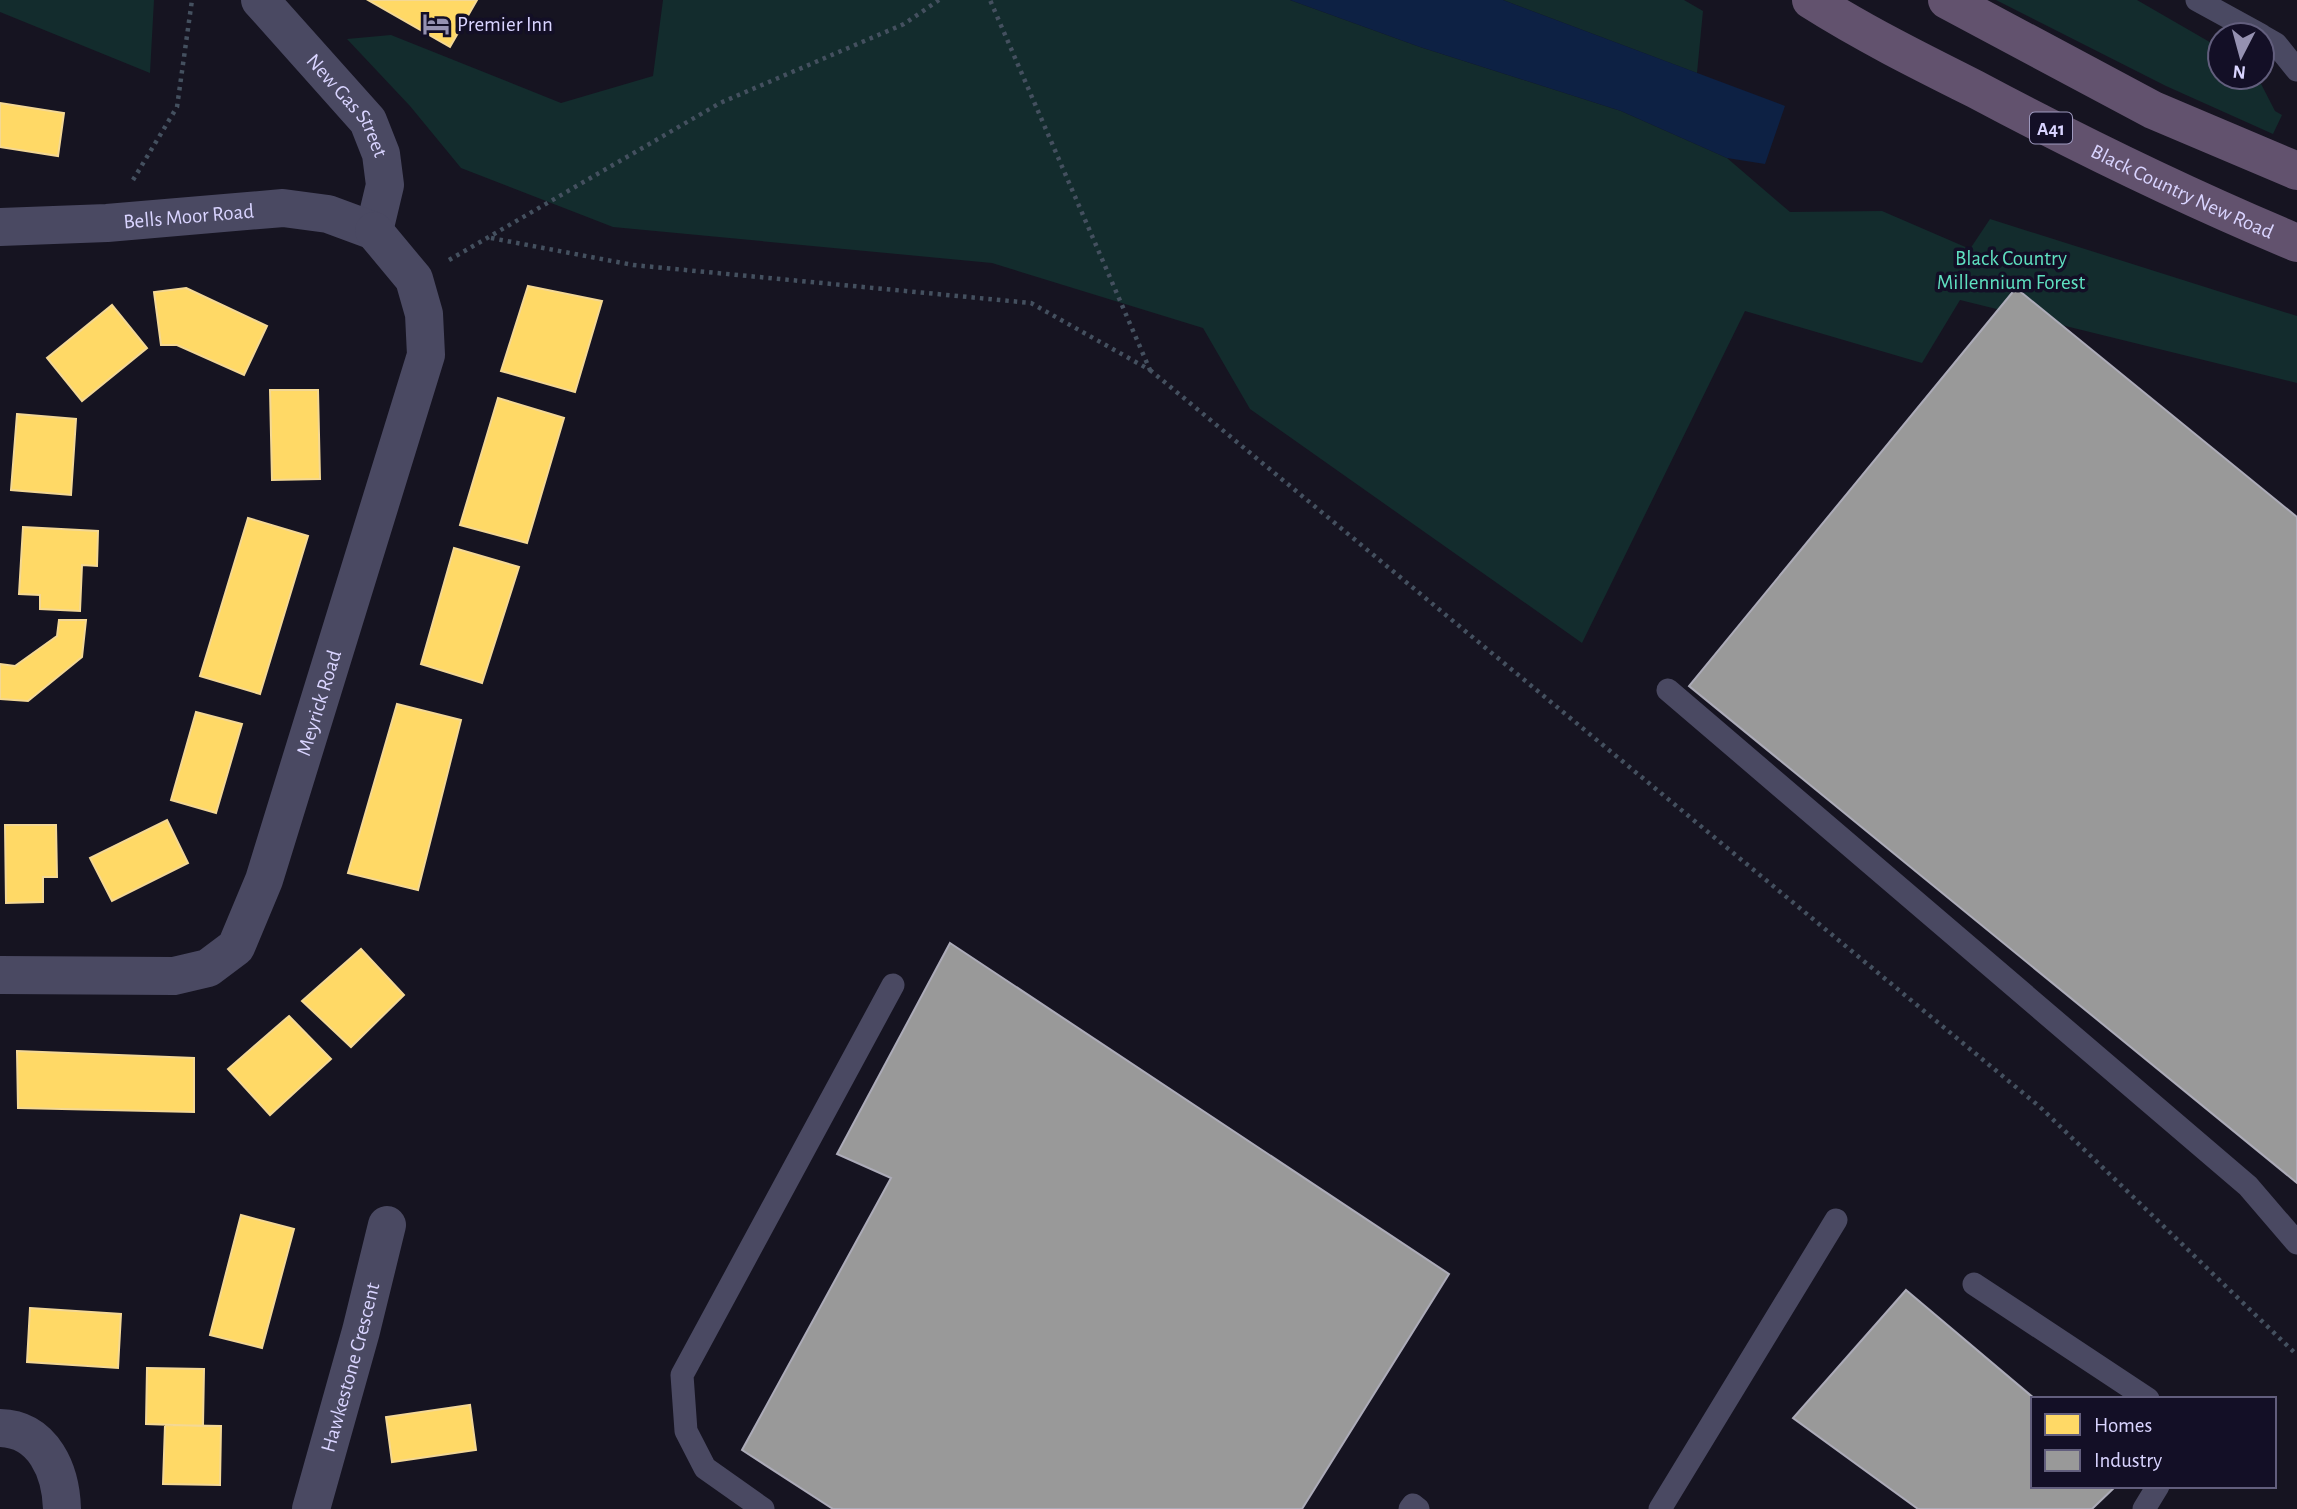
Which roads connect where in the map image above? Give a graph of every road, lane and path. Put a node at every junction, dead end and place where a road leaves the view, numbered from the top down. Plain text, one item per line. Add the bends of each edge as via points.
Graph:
1 (192, 0) edge
2 (260, 0) edge
3 (939, 0) edge
4 (990, 0) edge
5 (1811, 0) edge
6 (1947, 0) edge
7 (2197, 0) edge
8 (2235, 21) edge
9 (2276, 44) edge
10 (2297, 70) edge
11 (2297, 171) edge
12 (107, 223) junction
13 (0, 228) edge
14 (374, 231) junction
15 (491, 237) junction
16 (2297, 243) edge
17 (414, 279) junction
18 (1150, 370) junction
19 (1668, 690) dead end
20 (0, 975) edge
21 (893, 985) dead end
22 (1836, 1220) dead end
23 (387, 1225) dead end
24 (2297, 1243) edge
25 (1975, 1284) dead end
26 (2297, 1355) edge
27 (2145, 1397) edge
28 (0, 1428) edge
29 (2157, 1488) edge
30 (62, 1509) edge
31 (311, 1509) edge
32 (763, 1509) edge
33 (1410, 1509) edge
34 (1418, 1509) edge
35 (1661, 1509) edge
36 (2144, 1509) edge

1 - 12 path via 177,107
2 - 14 street, New Gas Street via 368,121 381,154 385,185
3 - 15 path via 904,24 720,103
4 - 18 path
5 - 16 highway, Black Country New Road / A41 via 2015,111 2213,208
6 - 11 highway via 2153,110
7 - 8 lane
9 - 10 lane
12 - 13 street, Bells Moor Road
12 - 14 street, Bells Moor Road via 283,208 328,214
14 - 17 street, Meyrick Road
15 - 17 path
15 - 18 path via 633,265 1031,303
17 - 20 street, Meyrick Road via 424,314 426,355 264,880 236,947 208,968 174,975
18 - 26 path via 2040,1107
19 - 24 lane via 2248,1186
21 - 32 lane via 682,1375 686,1431 705,1468
22 - 35 lane
23 - 31 street, Hawkestone Crescent
25 - 27 lane
28 - 30 street via 31,1439 52,1458
29 - 36 lane
33 - 34 lane via 1413,1505

